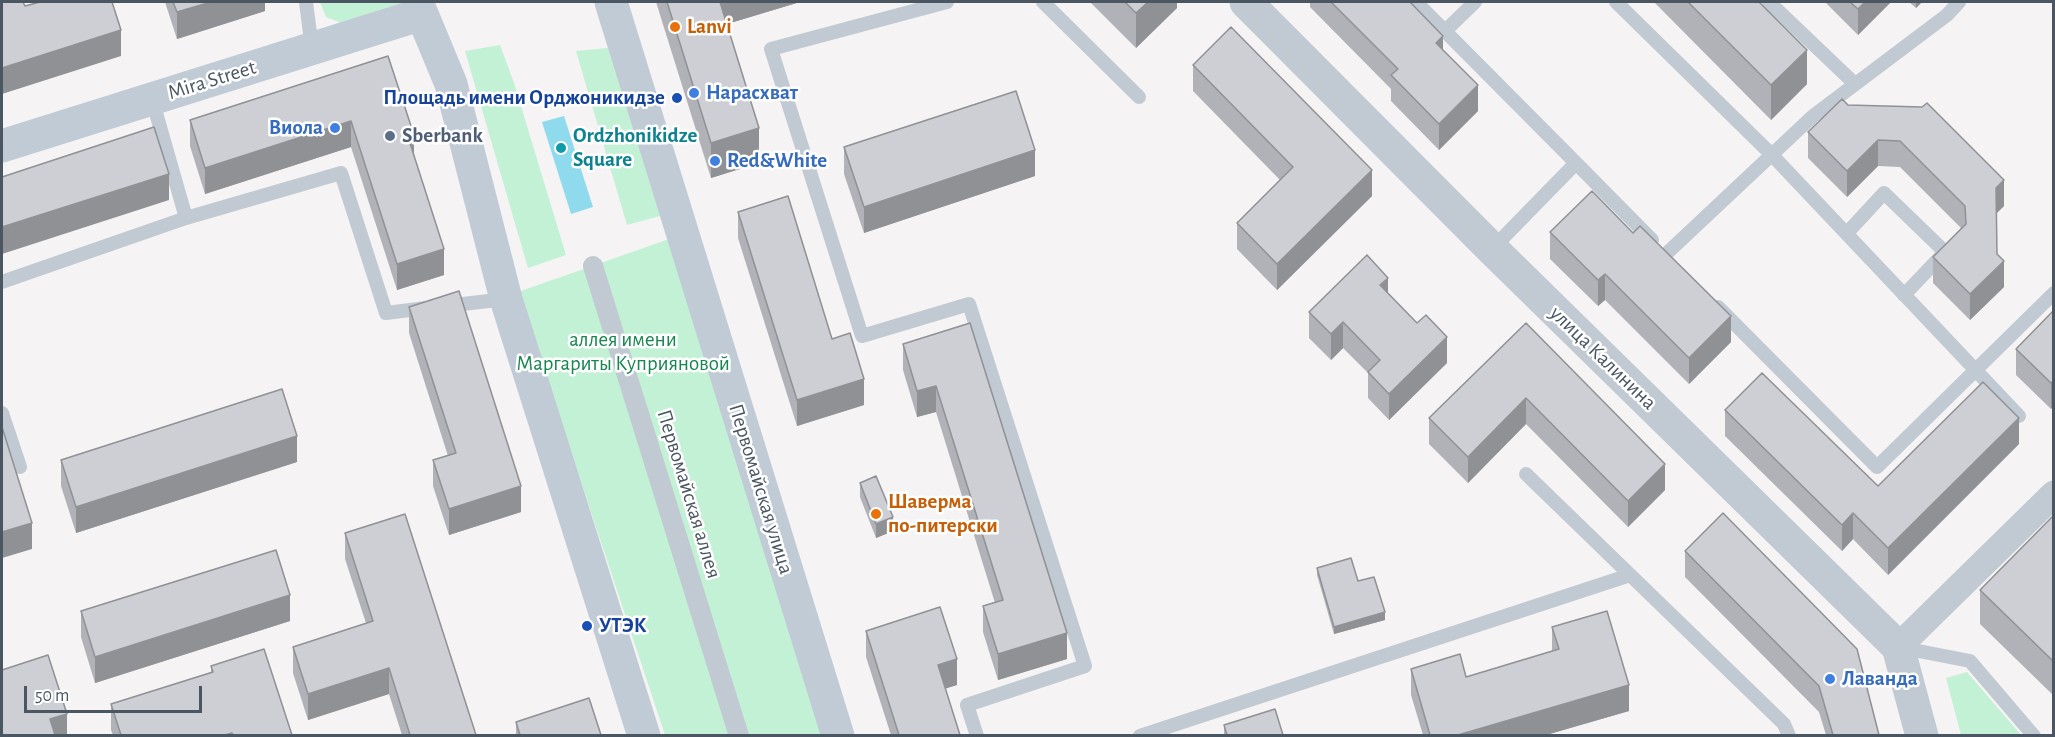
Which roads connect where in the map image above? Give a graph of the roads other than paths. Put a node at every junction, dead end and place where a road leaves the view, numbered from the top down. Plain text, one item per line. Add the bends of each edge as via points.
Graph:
1 (306, 2) edge
2 (611, 2) edge
3 (947, 2) edge
4 (1043, 2) edge
5 (1246, 2) edge
6 (1416, 2) edge
7 (1475, 2) edge
8 (1616, 2) edge
9 (1769, 2) edge
10 (1959, 2) edge
11 (420, 8) edge
12 (896, 8) edge
13 (1445, 31) junction
14 (312, 49) junction
15 (1855, 84) junction
16 (1138, 97) dead end
17 (152, 99) junction
18 (2, 146) edge
19 (1772, 154) junction
20 (1575, 163) junction
21 (186, 218) junction
22 (1846, 233) junction
23 (1492, 249) junction
24 (593, 266) dead end
25 (2, 282) edge
26 (2054, 293) edge
27 (1904, 295) junction
28 (1708, 297) edge
29 (506, 299) junction
30 (1975, 370) junction
31 (2, 413) edge
32 (2019, 416) edge
33 (20, 467) dead end
34 (1526, 474) dead end
35 (2054, 494) edge
36 (1630, 575) junction
37 (1898, 647) junction
38 (644, 735) edge
39 (739, 735) edge
40 (838, 735) edge
41 (976, 735) edge
42 (1140, 735) edge
43 (1789, 735) edge
44 (1922, 735) edge
45 (2034, 735) edge

1 - 14 lane
2 - 40 main road, Первомайская улица
3 - 12 lane
4 - 16 lane
5 - 23 street, улица Калинина
6 - 13 lane
7 - 13 lane
8 - 19 lane
9 - 15 lane
10 - 15 lane
11 - 14 main road, Mira Street
11 - 29 main road via 451,84
12 - 41 lane via 771,49 862,336 969,304 1085,666 967,705
13 - 20 lane
14 - 17 main road, Mira Street
15 - 19 lane
17 - 18 main road, Mira Street
17 - 21 lane
19 - 20 lane via 1670,259
19 - 22 lane
20 - 23 lane
21 - 25 lane
21 - 29 lane via 341,173 386,313
22 - 27 lane
22 - 27 lane via 1884,193 1946,252
23 - 37 street, улица Калинина
24 - 39 street, Первомайская аллея
26 - 30 lane
27 - 30 lane
28 - 30 lane via 1877,467
29 - 38 main road
30 - 32 lane
31 - 33 lane
34 - 36 lane
35 - 37 street
36 - 42 lane
36 - 43 lane via 1784,724
37 - 44 street
37 - 45 lane via 1970,661

